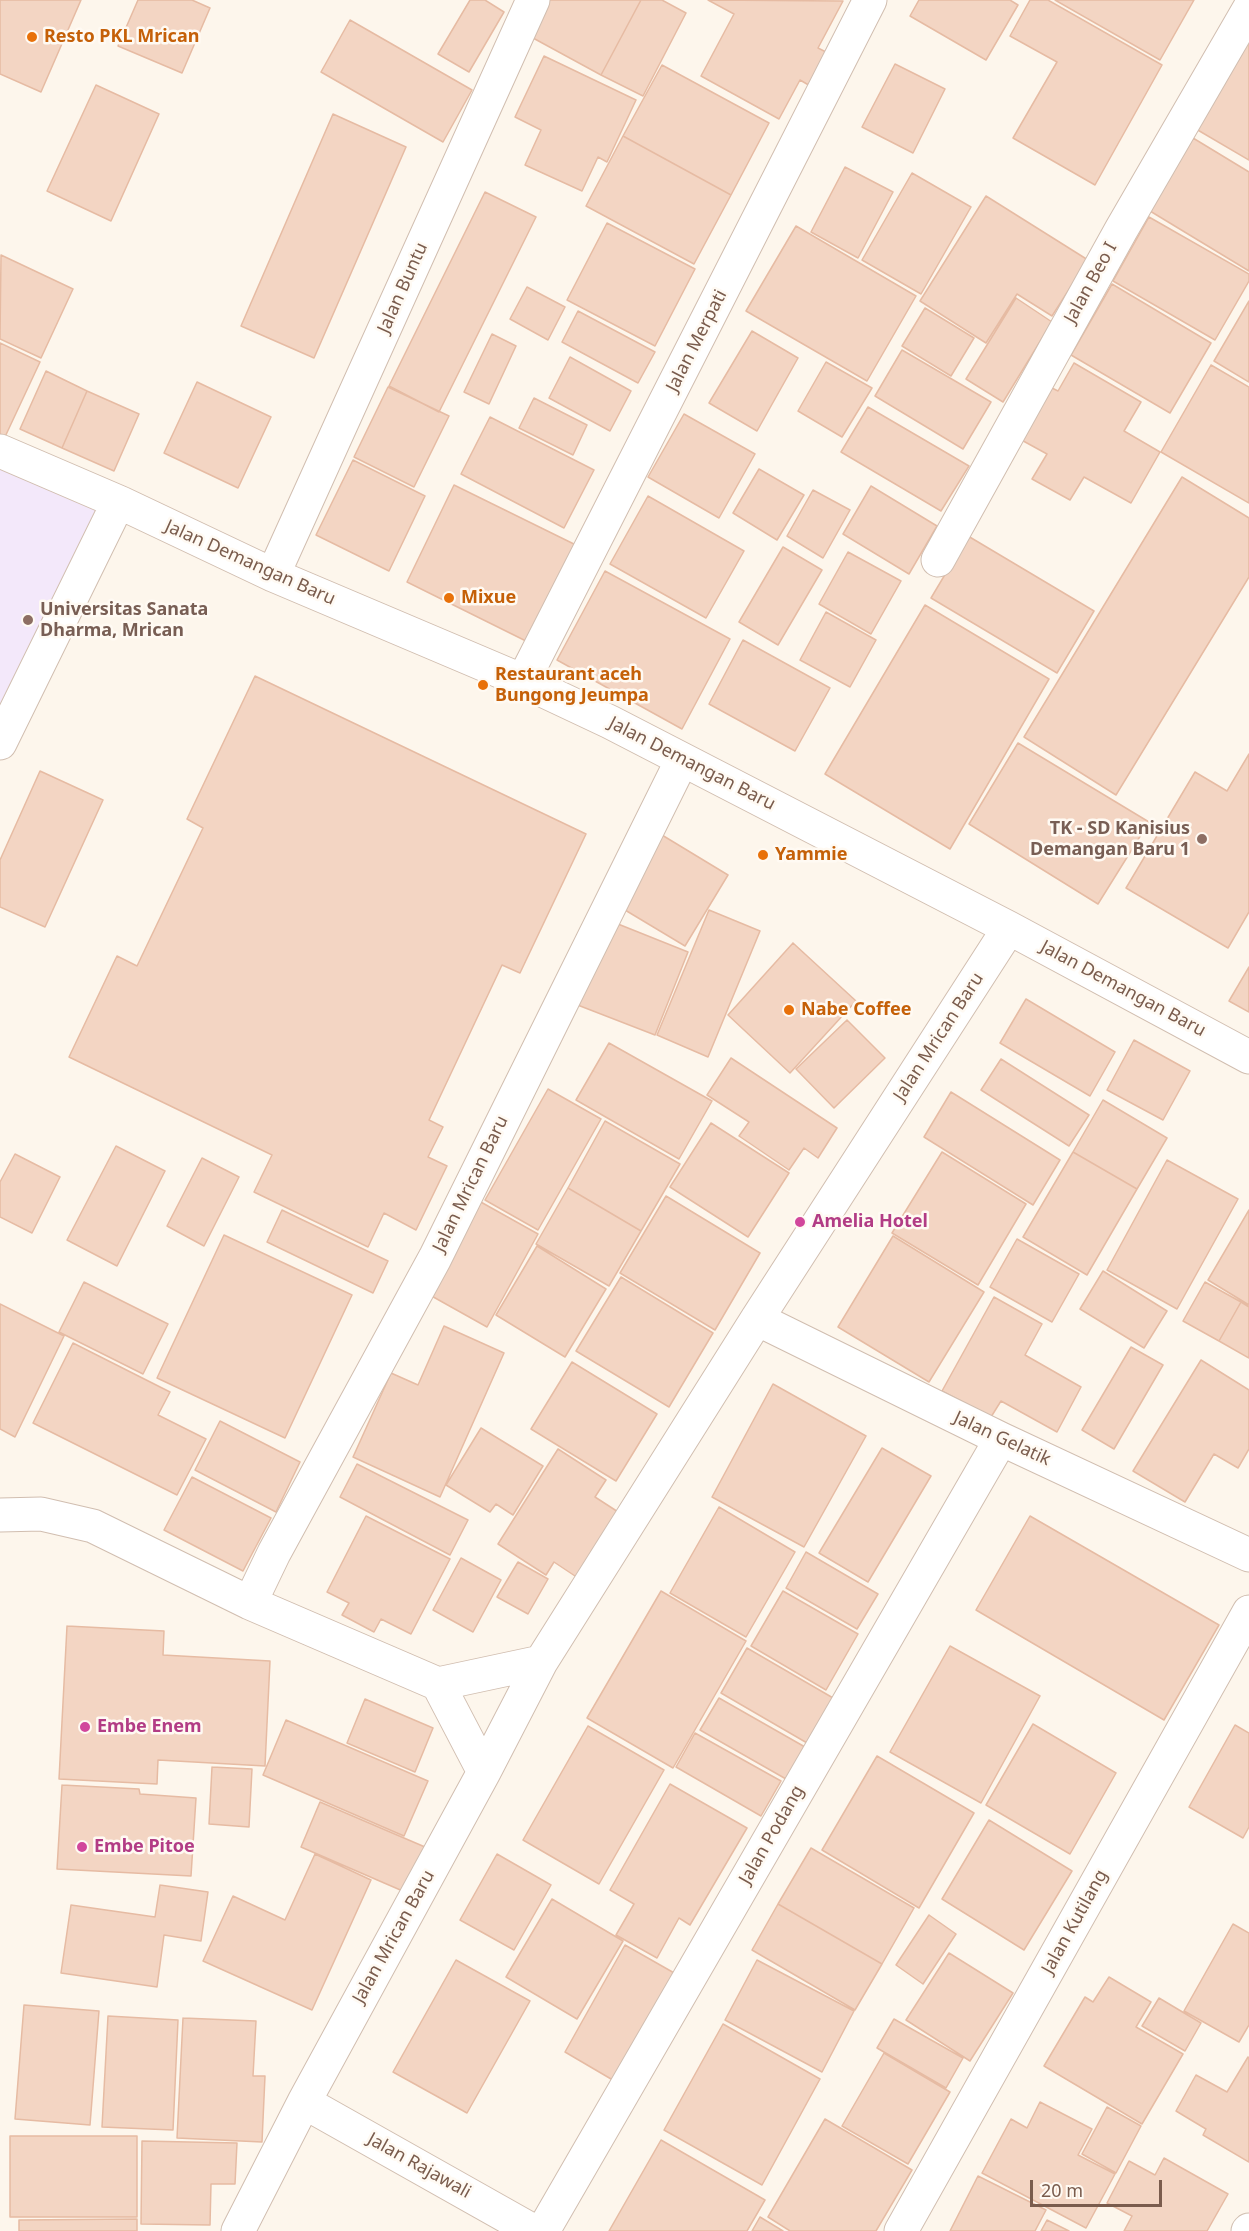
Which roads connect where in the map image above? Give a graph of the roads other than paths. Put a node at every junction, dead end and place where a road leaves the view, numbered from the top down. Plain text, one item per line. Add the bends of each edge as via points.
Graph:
1 (533, 0) edge
2 (870, 0) edge
3 (1249, 9) edge
4 (0, 451) edge
5 (121, 503) junction
6 (938, 560) dead end
7 (273, 575) junction
8 (523, 681) junction
9 (0, 743) edge
10 (682, 760) junction
11 (1009, 928) junction
12 (1249, 1057) edge
13 (757, 1319) junction
14 (1001, 1439) junction
15 (0, 1515) edge
16 (1249, 1555) edge
17 (250, 1602) junction
18 (1249, 1612) edge
19 (541, 1662) junction
20 (438, 1684) junction
21 (484, 1772) junction
22 (304, 2102) junction
23 (238, 2231) edge
24 (533, 2231) edge
25 (543, 2231) edge
26 (901, 2231) edge

1 - 7 street, Jalan Buntu
2 - 8 street, Jalan Merpati
3 - 6 street, Jalan Beo I
4 - 5 street, Jalan Demangan Baru
5 - 7 street, Jalan Demangan Baru
5 - 9 street
7 - 8 street, Jalan Demangan Baru
8 - 10 street, Jalan Demangan Baru
10 - 11 street, Jalan Demangan Baru
10 - 17 street, Jalan Mrican Baru via 435,1258
11 - 12 street, Jalan Demangan Baru
11 - 13 street, Jalan Mrican Baru
13 - 14 street, Jalan Gelatik
13 - 19 street, Jalan Mrican Baru
14 - 16 street, Jalan Gelatik
14 - 25 street, Jalan Podang
15 - 17 street via 41,1514 93,1526
17 - 20 street
18 - 26 street, Jalan Kutilang
19 - 20 street
19 - 21 street, Jalan Mrican Baru
20 - 21 street
21 - 22 street, Jalan Mrican Baru
22 - 23 street, Jalan Mrican Baru
22 - 24 street, Jalan Rajawali

